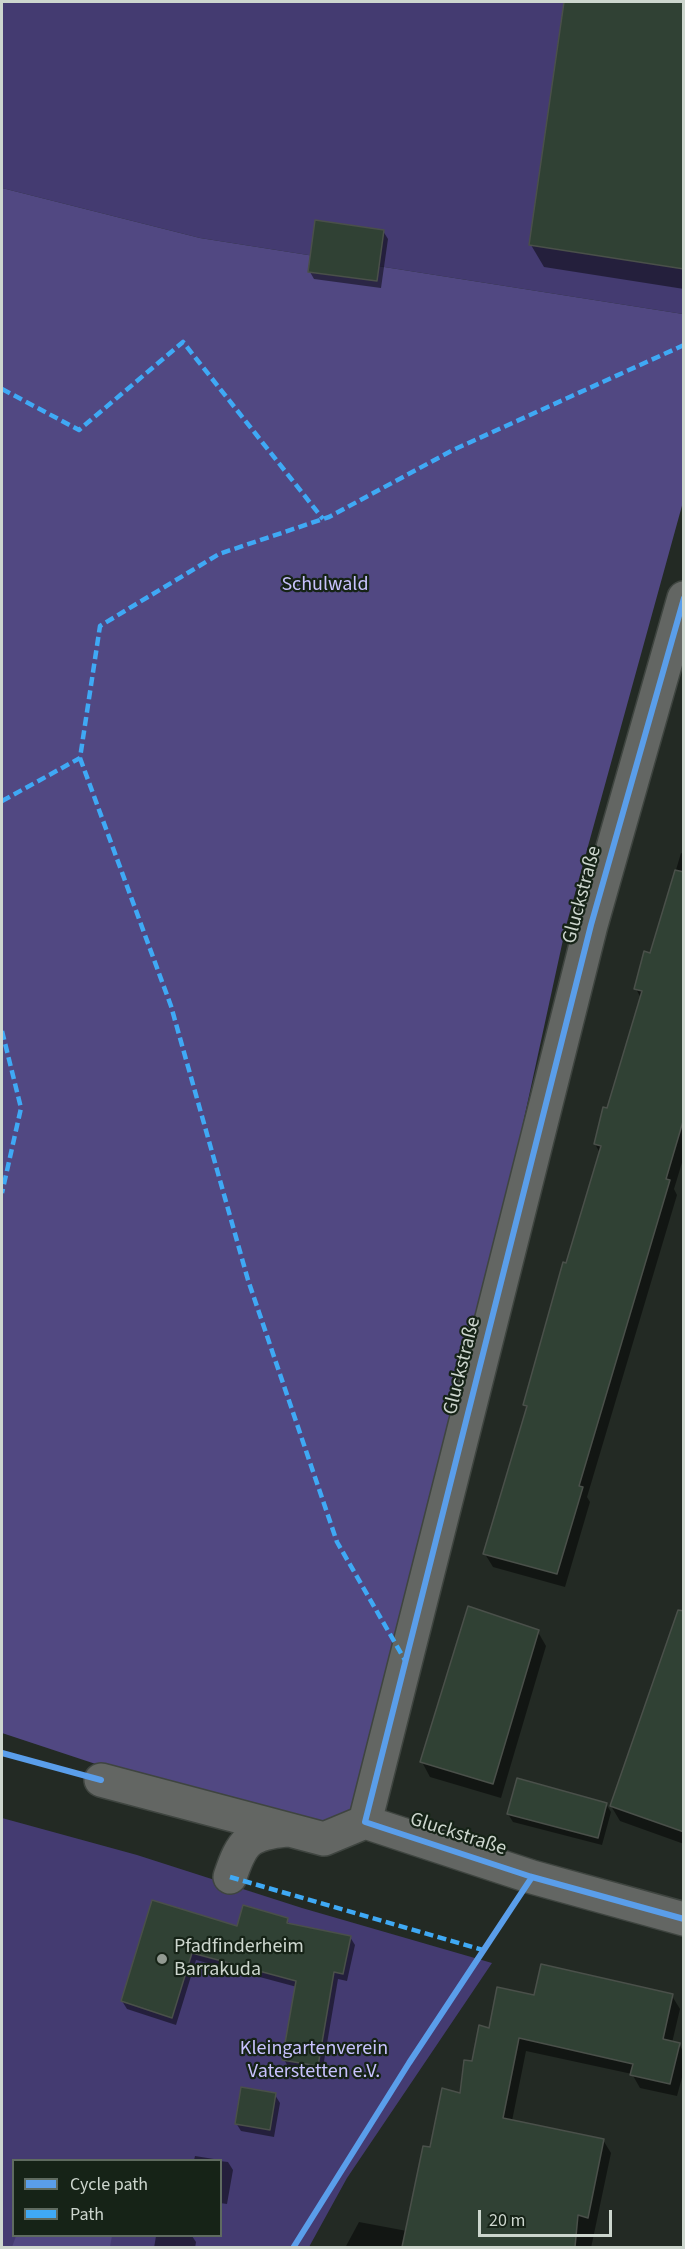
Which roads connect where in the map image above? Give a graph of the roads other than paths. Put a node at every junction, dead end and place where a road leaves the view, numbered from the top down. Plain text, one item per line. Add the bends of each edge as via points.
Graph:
1 (684, 598) edge
2 (100, 1780) dead end
3 (366, 1822) junction
4 (286, 1830) junction
5 (230, 1877) dead end
6 (684, 1919) edge

1 - 3 street, Gluckstraße via 591,925
2 - 4 street
3 - 4 street via 324,1839
3 - 6 street, Gluckstraße via 532,1877
4 - 5 street via 263,1832 246,1843

